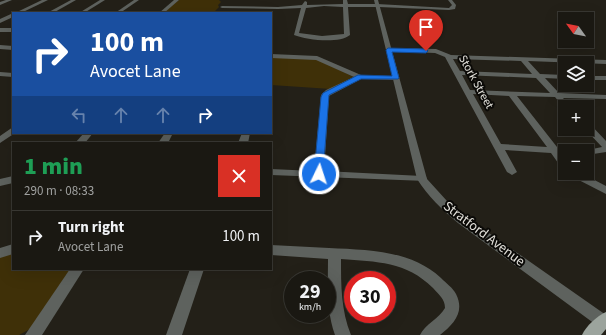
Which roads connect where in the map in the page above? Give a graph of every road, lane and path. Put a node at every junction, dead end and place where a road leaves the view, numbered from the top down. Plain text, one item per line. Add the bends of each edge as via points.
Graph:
1 (10, 0) edge
2 (46, 0) edge
3 (74, 0) edge
4 (103, 0) edge
5 (137, 0) edge
6 (177, 0) edge
7 (266, 0) edge
8 (305, 0) edge
9 (450, 0) edge
10 (345, 2) edge
11 (0, 4) edge
12 (377, 4) edge
13 (221, 6) dead end
14 (304, 6) junction
15 (260, 10) edge
16 (19, 12) edge
17 (51, 12) edge
18 (83, 12) edge
19 (119, 12) edge
20 (162, 12) edge
21 (12, 15) edge
22 (0, 21) edge
23 (0, 30) edge
24 (12, 30) edge
25 (0, 47) edge
26 (12, 48) edge
27 (388, 50) junction
28 (272, 56) edge
29 (449, 57) junction
30 (523, 60) junction
31 (606, 62) edge
32 (458, 73) junction
33 (0, 74) edge
34 (12, 75) edge
35 (539, 76) junction
36 (360, 77) junction
37 (558, 77) edge
38 (396, 78) junction
39 (594, 78) edge
40 (606, 78) edge
41 (468, 92) junction
42 (512, 94) junction
43 (557, 95) junction
44 (605, 98) edge
45 (562, 100) edge
46 (12, 131) edge
47 (88, 134) edge
48 (594, 134) edge
49 (0, 140) edge
50 (81, 142) edge
51 (498, 147) junction
52 (606, 147) edge
53 (553, 150) junction
54 (558, 150) edge
55 (594, 152) edge
56 (558, 156) edge
57 (272, 172) edge
58 (512, 172) dead end
59 (319, 174) junction
60 (12, 179) edge
61 (422, 179) junction
62 (587, 180) edge
63 (0, 183) edge
64 (606, 190) edge
65 (12, 249) edge
66 (272, 250) edge
67 (0, 254) edge
68 (335, 254) junction
69 (76, 270) edge
70 (197, 270) edge
71 (605, 321) edge
72 (32, 334) edge
73 (174, 335) edge
74 (342, 335) edge
75 (428, 335) edge
76 (590, 335) edge

1 - 11 street
2 - 16 street
3 - 17 street
4 - 18 street
5 - 19 street
6 - 20 street
7 - 15 street
8 - 14 street
9 - 12 street via 454,5 449,9
10 - 12 street
10 - 14 street
10 - 14 street via 347,34 342,38 307,37 296,34
12 - 27 street, Stratford Avenue
13 - 15 street
14 - 15 street
21 - 22 street
23 - 24 street
25 - 26 street
27 - 29 street, Stork Street via 436,52
27 - 38 street, Stratford Avenue
28 - 36 street via 317,58
29 - 30 street
29 - 32 street, Stork Street
30 - 31 street
30 - 35 street
32 - 35 street
32 - 41 street, Stork Street
33 - 34 street
35 - 37 street
35 - 43 street
36 - 38 street
36 - 59 street via 325,95
38 - 61 street, Stratford Avenue
39 - 40 street
41 - 42 street
41 - 51 street, Stork Street
42 - 43 street
42 - 53 street
43 - 44 street
43 - 45 street
46 - 49 street
47 - 50 street
48 - 52 street
51 - 53 street
51 - 58 street, Stork Street
52 - 55 street
53 - 54 street
53 - 56 street
57 - 59 street
59 - 61 street
60 - 63 street
61 - 71 street, Stratford Avenue via 443,204 462,220
62 - 64 street
65 - 67 street
66 - 68 street
68 - 74 street via 335,305 337,323
68 - 75 street via 394,259 422,271 445,290 450,297 451,314
69 - 72 street
70 - 73 street
71 - 76 main road

